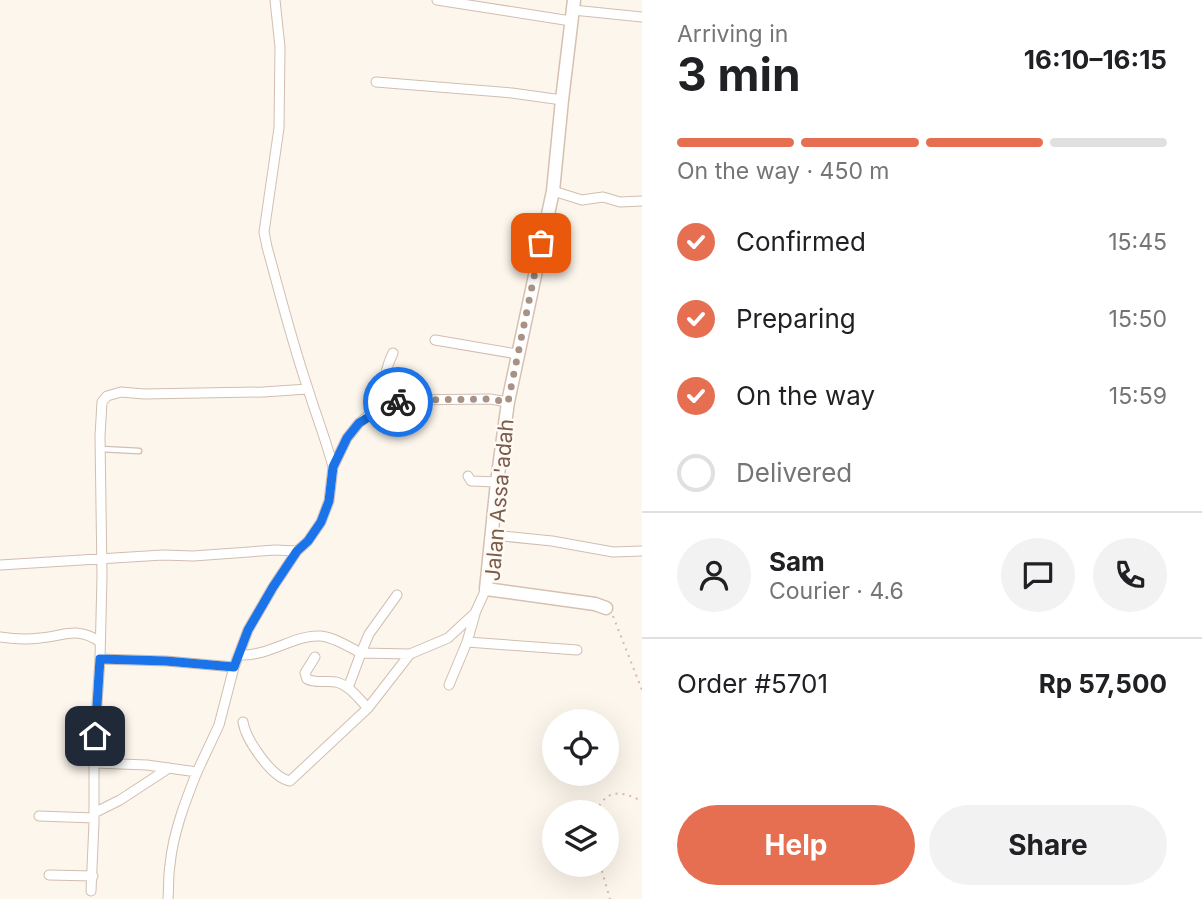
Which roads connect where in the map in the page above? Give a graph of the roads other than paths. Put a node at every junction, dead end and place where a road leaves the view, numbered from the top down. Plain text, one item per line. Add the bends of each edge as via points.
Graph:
1 (275, 0) edge
2 (438, 0) edge
3 (573, 10) edge
4 (642, 17) edge
5 (376, 82) dead end
6 (562, 100) junction
7 (553, 191) junction
8 (642, 201) edge
9 (435, 340) dead end
10 (393, 353) dead end
11 (517, 354) junction
12 (308, 389) junction
13 (401, 400) junction
14 (508, 402) junction
15 (101, 449) junction
16 (139, 452) dead end
17 (333, 467) junction
18 (468, 476) dead end
19 (497, 482) junction
20 (492, 535) junction
21 (297, 551) junction
22 (642, 551) edge
23 (102, 560) junction
24 (0, 565) edge
25 (486, 589) junction
26 (397, 595) dead end
27 (606, 608) road end
28 (475, 613) junction
29 (0, 637) edge
30 (100, 642) junction
31 (467, 642) junction
32 (577, 650) dead end
33 (361, 653) junction
34 (410, 654) junction
35 (239, 655) junction
36 (315, 657) dead end
37 (100, 659) junction
38 (234, 667) junction
39 (449, 685) dead end
40 (348, 688) junction
41 (368, 708) junction
42 (243, 722) dead end
43 (94, 763) junction
44 (169, 768) junction
45 (197, 772) junction
46 (94, 815) junction
47 (40, 816) dead end
48 (49, 874) dead end
49 (93, 876) junction
50 (91, 891) dead end
51 (168, 899) edge

1 - 12 street via 280,47 279,128 264,232
2 - 3 street
3 - 4 street
3 - 6 street, Jalan Assa'adah
5 - 6 street
6 - 7 street, Jalan Assa'adah
7 - 8 street via 582,200
7 - 11 street, Jalan Assa'adah
9 - 11 street
10 - 13 street via 387,364 386,389
11 - 14 street, Jalan Assa'adah
12 - 15 street via 114,393 100,407
12 - 17 street
13 - 14 street
13 - 17 street via 359,423
14 - 19 street, Jalan Assa'adah
15 - 16 lane
15 - 23 street
17 - 21 street via 321,522
18 - 19 street via 471,481
19 - 20 street, Jalan Assa'adah
20 - 22 street via 613,552
20 - 25 street, Jalan Assa'adah
21 - 23 street
21 - 35 street via 248,630
23 - 24 street
23 - 30 street
25 - 27 street, Jalan Assa'adah
25 - 28 street
26 - 33 street
28 - 31 street
28 - 34 street via 448,638
29 - 30 street via 38,639 78,633
30 - 37 street
31 - 32 street
31 - 39 street
33 - 34 street
33 - 35 street via 322,636
33 - 40 street
34 - 41 street
35 - 38 street
36 - 40 street via 305,673 307,679
37 - 38 street
37 - 43 street
38 - 45 street via 219,725
40 - 41 street
41 - 42 street via 290,781 267,765
43 - 44 street
43 - 46 street
44 - 45 street
44 - 46 street
45 - 51 street via 178,825
46 - 47 street
46 - 49 street
48 - 49 street
49 - 50 street

